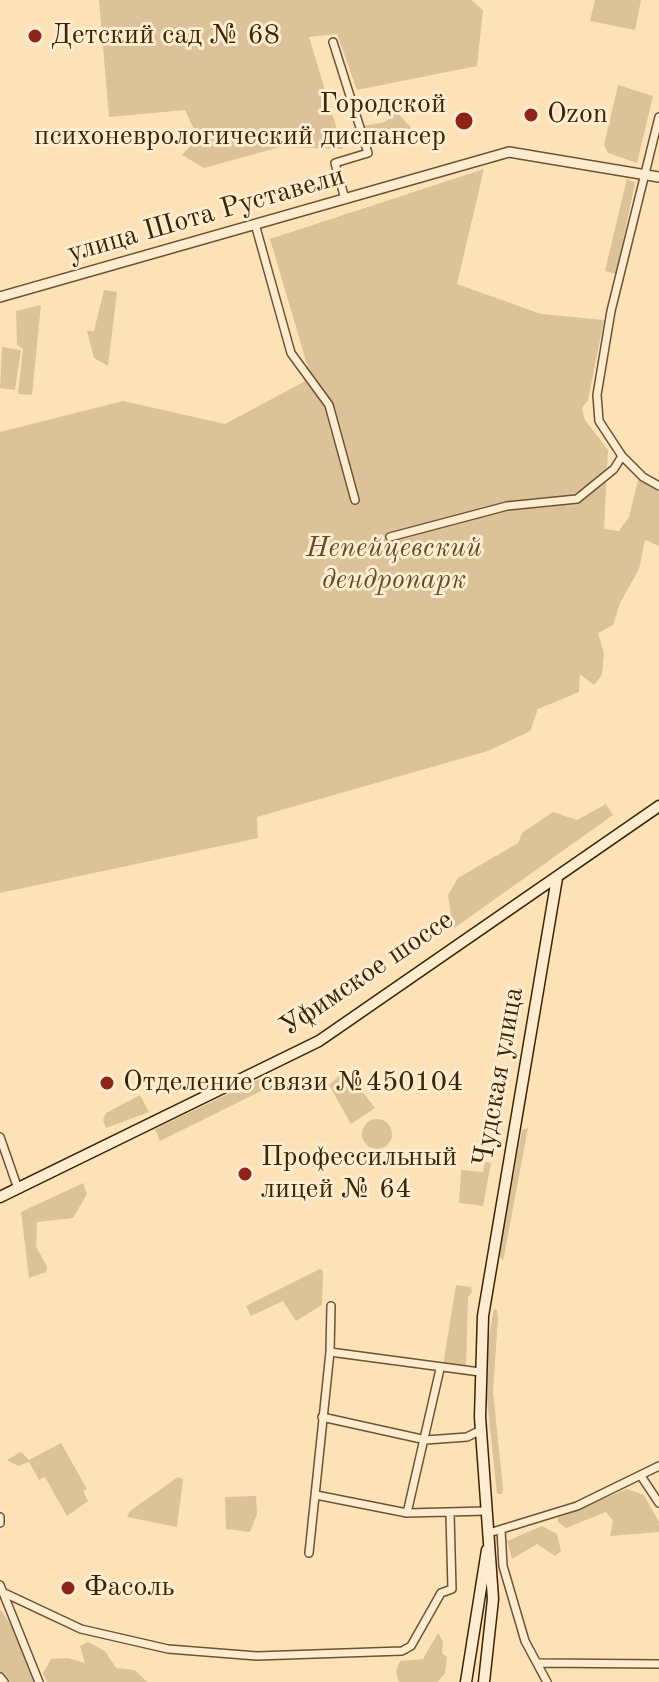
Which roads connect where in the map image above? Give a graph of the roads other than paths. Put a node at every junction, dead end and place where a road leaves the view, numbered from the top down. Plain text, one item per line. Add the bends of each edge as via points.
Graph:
1 (333, 42) dead end
2 (659, 117) edge
3 (645, 174) junction
4 (659, 177) edge
5 (345, 199) junction
6 (255, 224) junction
7 (0, 297) edge
8 (622, 456) junction
9 (659, 486) edge
10 (355, 500) dead end
11 (390, 537) dead end
12 (659, 806) edge
13 (557, 878) junction
14 (0, 1137) edge
15 (17, 1186) junction
16 (0, 1197) edge
17 (331, 1306) dead end
18 (330, 1352) junction
19 (440, 1369) junction
20 (480, 1372) junction
21 (322, 1417) junction
22 (481, 1430) junction
23 (426, 1440) junction
24 (659, 1466) edge
25 (641, 1476) junction
26 (316, 1495) junction
27 (659, 1503) edge
28 (487, 1511) junction
29 (407, 1513) junction
30 (450, 1514) junction
31 (493, 1533) junction
32 (309, 1553) dead end
33 (0, 1589) edge
34 (478, 1598) junction
35 (493, 1599) junction
36 (539, 1663) junction
37 (659, 1664) edge
38 (0, 1677) edge
39 (4, 1682) edge
40 (39, 1682) edge
41 (466, 1682) edge
42 (484, 1682) edge
43 (547, 1682) edge

1 - 5 street via 368,153 335,163
2 - 3 street
3 - 4 street, улица Шота Руставели
3 - 5 street, улица Шота Руставели via 509,152
3 - 8 street via 611,311 597,395 599,421
5 - 6 street, улица Шота Руставели
6 - 7 street, улица Шота Руставели
6 - 10 street via 291,353 329,405
8 - 9 street
8 - 11 street via 577,499 507,506
12 - 13 main road, Уфимское шоссе
13 - 15 main road, Уфимское шоссе via 319,1041
13 - 20 main road, Чудская улица via 486,1301
14 - 15 street
15 - 16 main road, Уфимское шоссе
17 - 18 street
18 - 19 street
18 - 21 street
19 - 20 street
19 - 23 street
20 - 22 main road, Чудская улица
21 - 23 street
21 - 26 street
22 - 23 street via 467,1437
22 - 28 main road, Чудская улица
23 - 29 street
24 - 25 street
25 - 27 street
25 - 31 street via 577,1506
26 - 29 street
26 - 32 street
28 - 30 street
28 - 31 main road, Чудская улица
29 - 30 street
30 - 33 street via 452,1589 441,1593 411,1646 402,1651 257,1656 168,1649 81,1629
31 - 34 main road
31 - 35 main road
31 - 36 street via 525,1641
33 - 40 street
34 - 35 main road
34 - 41 main road
35 - 42 main road
36 - 37 street
36 - 43 street
38 - 39 street

